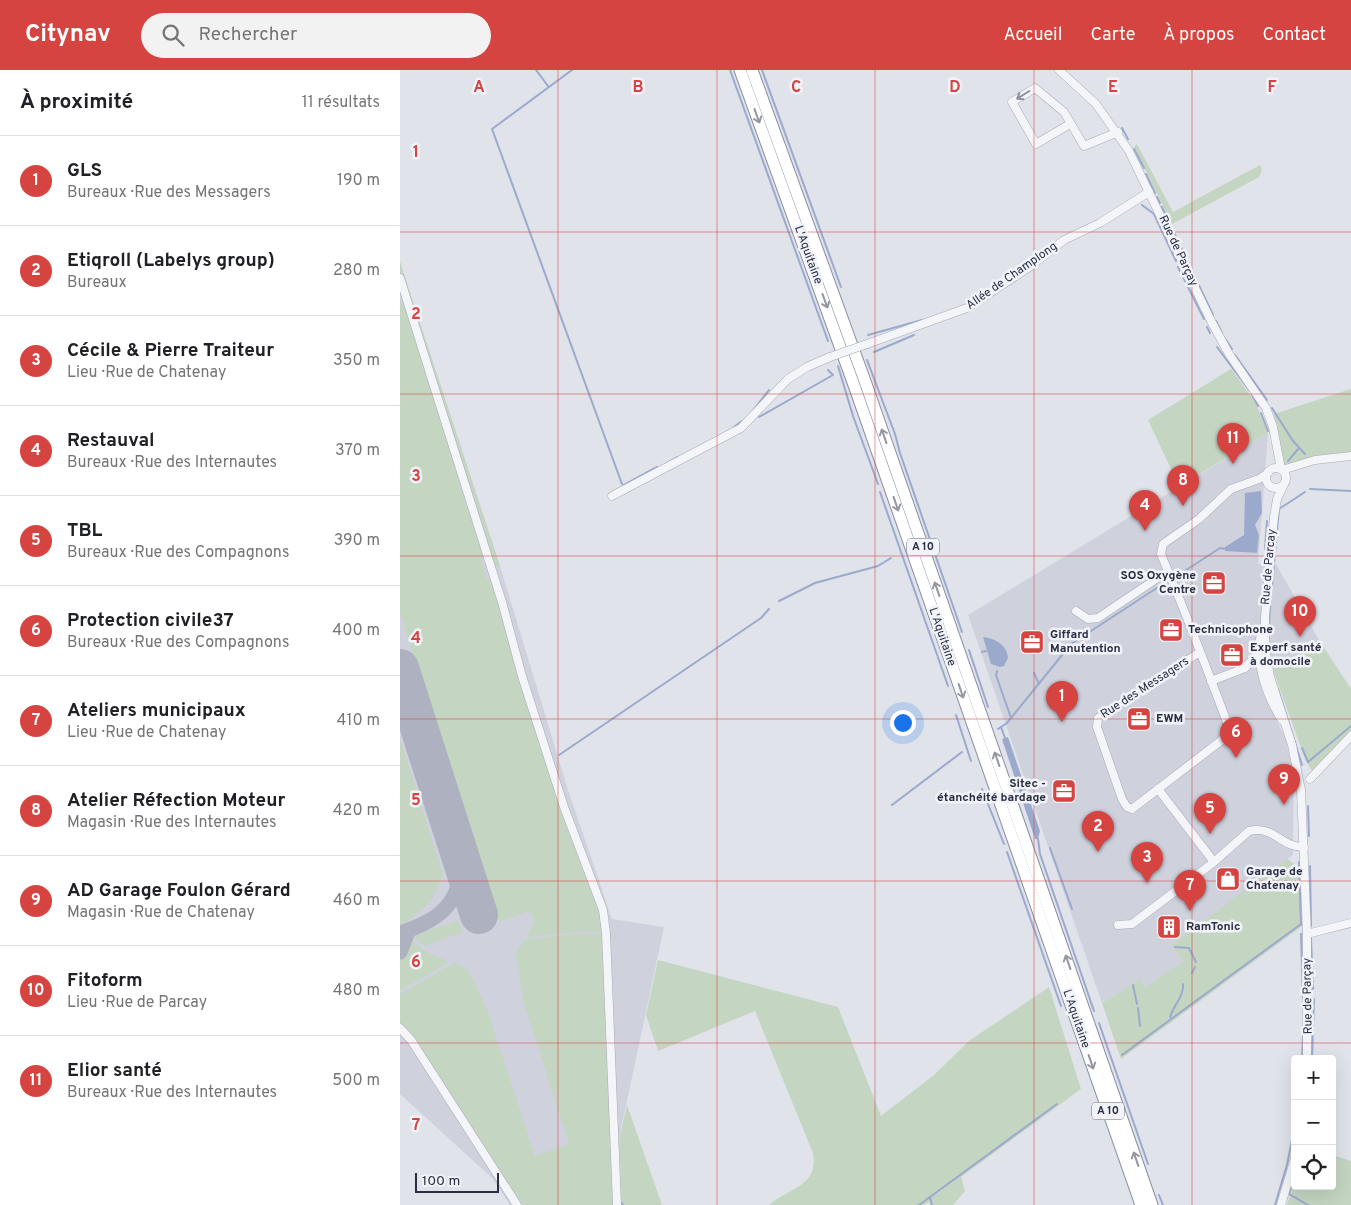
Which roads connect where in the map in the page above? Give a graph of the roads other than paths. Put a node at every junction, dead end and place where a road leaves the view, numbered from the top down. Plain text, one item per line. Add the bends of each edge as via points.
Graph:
1 (740, 70) edge
2 (752, 70) edge
3 (1060, 70) edge
4 (1070, 124) junction
5 (1118, 132) junction
6 (1149, 192) junction
7 (400, 278) edge
8 (1275, 444) junction
9 (1351, 456) edge
10 (1315, 460) junction
11 (1282, 470) junction
12 (1269, 472) junction
13 (1285, 481) junction
14 (1245, 484) junction
15 (1269, 484) junction
16 (612, 496) dead end
17 (1274, 517) junction
18 (1168, 572) junction
19 (1076, 611) dead end
20 (1200, 652) junction
21 (1260, 662) junction
22 (1211, 681) junction
23 (1288, 731) junction
24 (1351, 736) edge
25 (1310, 779) dead end
26 (1158, 789) junction
27 (1304, 847) junction
28 (1214, 862) junction
29 (1351, 923) edge
30 (1118, 925) dead end
31 (1307, 934) junction
32 (400, 1028) edge
33 (1307, 1055) edge
34 (1291, 1171) edge
35 (517, 1205) edge
36 (618, 1205) edge
37 (1141, 1205) edge
38 (1152, 1205) edge
39 (1281, 1205) edge

1 -> 37 highway, L'Aquitaine / A 10
38 -> 2 highway, L'Aquitaine / A 10 via 859,366
3 - 5 street, Rue de Parçay via 1096,104
4 -> 4 street via 1064,112 1035,88 1012,102 1036,144
4 - 5 street via 1084,146
5 - 6 street, Rue de Parçay
6 - 8 street, Rue de Parçay via 1211,321 1266,408
6 - 16 street, Allée de Champlong, bridge via 1100,223 1064,240 966,308 807,366 788,379 740,428
7 - 36 street via 527,692 603,910
8 - 11 street, Rue de Parçay
8 - 12 street, Rue de Parçay via 1274,462
9 - 10 street
10 - 11 street
10 - 13 street via 1298,468
11 - 12 street via 1275,468
11 - 13 street
12 - 14 street
12 - 15 street
13 - 15 street via 1279,487
13 - 17 street, Rue de Parcay
14 - 15 street
14 - 18 street, Rue des Messagers via 1231,489 1199,519 1163,544 1162,554
15 - 17 street, Rue de Parcay via 1274,499
17 - 21 street, Rue de Parcay
18 - 19 street via 1098,618 1088,618
18 - 20 street, Rue des Messagers
20 - 22 street, Rue des Messagers
20 - 26 street, Rue des Messagers via 1098,718 1097,727 1127,807 1132,808
21 - 22 street
21 - 23 street
21 - 23 street, Rue de Parcay via 1271,701
22 - 26 street, Rue des Messagers via 1227,722 1226,734
23 - 27 street, Rue de Parçay via 1300,778
24 - 25 street
26 - 28 street
27 - 28 street via 1295,847 1267,831 1256,830 1246,833
27 - 31 street, Rue de Parçay
28 - 30 street via 1132,924
29 - 31 street
31 - 33 street, Rue de Parçay
32 - 35 street via 411,1040
34 - 39 street

